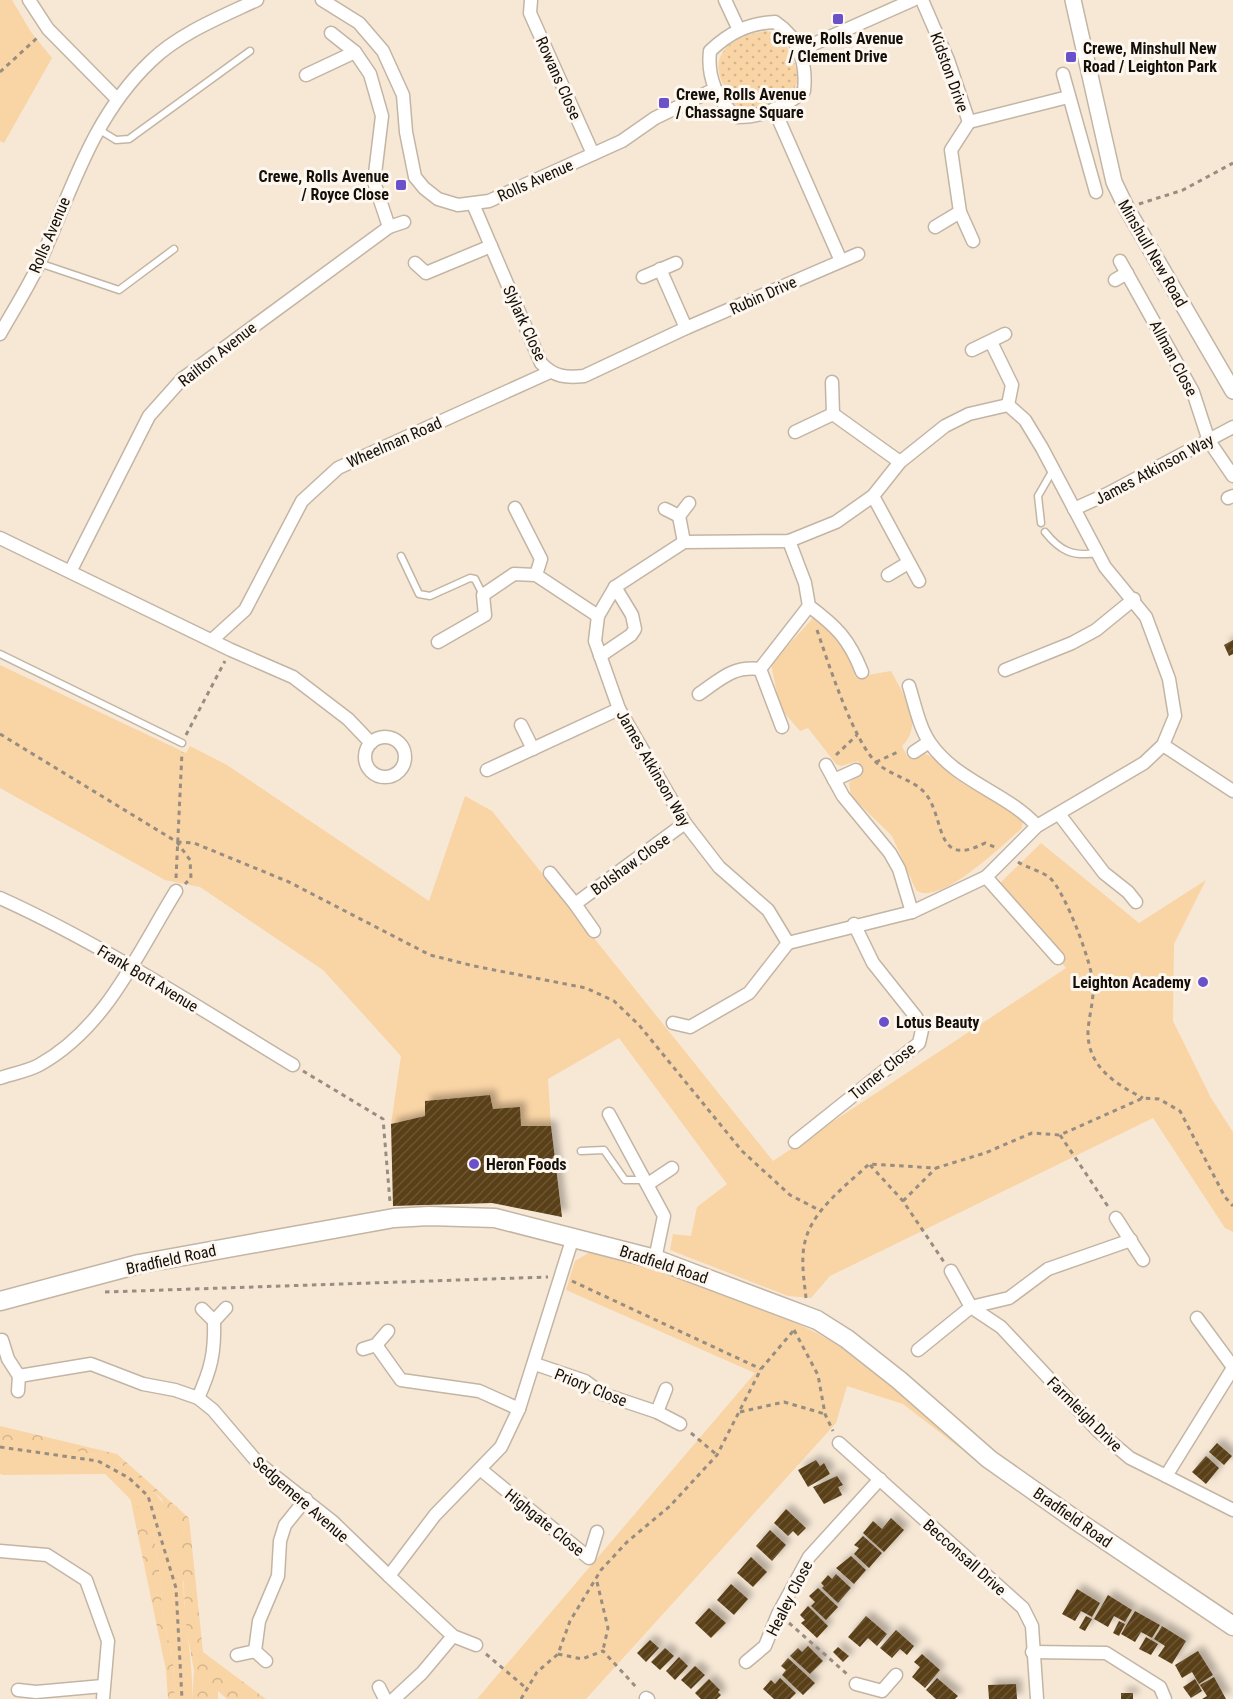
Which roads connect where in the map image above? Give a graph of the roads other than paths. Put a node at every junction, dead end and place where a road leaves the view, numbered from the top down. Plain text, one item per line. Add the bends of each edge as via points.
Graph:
1 (29, 0) edge
2 (257, 0) edge
3 (322, 0) edge
4 (531, 0) edge
5 (725, 0) edge
6 (913, 0) edge
7 (922, 0) edge
8 (1073, 0) edge
9 (739, 30) junction
10 (331, 33) dead end
11 (250, 51) dead end
12 (798, 51) junction
13 (355, 52) junction
14 (306, 75) dead end
15 (1063, 75) dead end
16 (715, 89) junction
17 (1068, 97) junction
18 (116, 98) junction
19 (774, 109) junction
20 (969, 122) junction
21 (98, 129) junction
22 (592, 154) junction
23 (1096, 192) dead end
24 (473, 204) junction
25 (960, 212) junction
26 (404, 222) dead end
27 (389, 227) junction
28 (935, 227) dead end
29 (973, 241) dead end
30 (491, 246) junction
31 (174, 249) dead end
32 (858, 254) dead end
33 (841, 261) junction
34 (1120, 261) dead end
35 (39, 263) junction
36 (415, 263) dead end
37 (676, 263) dead end
38 (660, 269) junction
39 (1127, 273) junction
40 (643, 277) dead end
41 (1115, 280) dead end
42 (686, 328) junction
43 (0, 334) edge
44 (1005, 334) dead end
45 (991, 342) junction
46 (972, 350) dead end
47 (550, 372) junction
48 (832, 382) dead end
49 (1233, 391) edge
50 (1008, 405) junction
51 (833, 414) junction
52 (1233, 427) edge
53 (795, 432) dead end
54 (1209, 441) junction
55 (900, 462) junction
56 (1053, 469) junction
57 (1233, 476) edge
58 (873, 496) junction
59 (689, 504) dead end
60 (515, 508) dead end
61 (666, 509) dead end
62 (1074, 509) junction
63 (679, 516) junction
64 (1041, 523) dead end
65 (1045, 532) dead end
66 (0, 538) edge
67 (789, 541) junction
68 (684, 542) junction
69 (1097, 553) junction
70 (401, 556) dead end
71 (908, 562) junction
72 (71, 570) junction
73 (536, 575) junction
74 (888, 575) dead end
75 (919, 581) dead end
76 (615, 588) junction
77 (483, 595) junction
78 (1134, 599) junction
79 (809, 606) junction
80 (598, 616) junction
81 (212, 640) junction
82 (438, 642) dead end
83 (0, 654) edge
84 (600, 656) junction
85 (760, 669) junction
86 (1005, 670) dead end
87 (862, 672) dead end
88 (909, 686) dead end
89 (699, 694) dead end
90 (619, 709) junction
91 (522, 725) dead end
92 (782, 728) dead end
93 (929, 742) junction
94 (182, 743) road end
95 (371, 743) dead end
96 (1163, 745) junction
97 (533, 749) junction
98 (914, 752) road end
99 (826, 765) road end
100 (487, 770) dead end
101 (856, 770) dead end
102 (834, 780) junction
103 (1233, 791) edge
104 (1059, 814) junction
105 (685, 823) junction
106 (1037, 826) junction
107 (550, 873) dead end
108 (986, 877) junction
109 (176, 891) road end
110 (0, 898) edge
111 (1136, 902) dead end
112 (575, 904) junction
113 (912, 912) junction
114 (854, 924) junction
115 (594, 931) dead end
116 (788, 943) junction
117 (1058, 958) dead end
118 (129, 966) junction
119 (673, 1023) dead end
120 (293, 1065) road end
121 (0, 1078) edge
122 (609, 1114) dead end
123 (795, 1142) dead end
124 (581, 1151) dead end
125 (672, 1167) dead end
126 (647, 1182) junction
127 (1116, 1218) road end
128 (573, 1237) junction
129 (1131, 1240) junction
130 (655, 1259) junction
131 (1143, 1260) dead end
132 (951, 1271) road end
133 (0, 1301) edge
134 (971, 1307) junction
135 (226, 1308) dead end
136 (202, 1309) dead end
137 (1197, 1317) dead end
138 (214, 1321) junction
139 (388, 1331) dead end
140 (2, 1340) dead end
141 (376, 1345) junction
142 (363, 1349) dead end
143 (918, 1350) dead end
144 (535, 1364) junction
145 (1233, 1367) edge
146 (19, 1376) junction
147 (666, 1389) dead end
148 (18, 1391) dead end
149 (198, 1398) junction
150 (519, 1409) junction
151 (657, 1412) junction
152 (680, 1424) road end
153 (839, 1443) road end
154 (480, 1469) junction
155 (1166, 1476) junction
156 (880, 1479) junction
157 (306, 1499) junction
158 (1233, 1510) edge
159 (597, 1532) dead end
160 (0, 1551) edge
161 (389, 1576) junction
162 (1233, 1626) edge
163 (453, 1636) junction
164 (476, 1645) road end
165 (255, 1652) junction
166 (1032, 1652) junction
167 (237, 1655) dead end
168 (266, 1661) dead end
169 (746, 1662) dead end
170 (896, 1675) dead end
171 (856, 1684) road end
172 (103, 1686) junction
173 (379, 1687) dead end
174 (18, 1690) dead end
175 (884, 1695) edge
176 (35, 1696) edge
177 (103, 1699) edge
178 (385, 1699) edge
179 (394, 1699) edge
180 (1037, 1699) edge
181 (1165, 1699) edge

1 - 18 street via 48,29
2 - 18 street, Rolls Avenue via 196,29 152,59
3 - 24 street, Rolls Avenue via 359,23 383,51 403,95 415,177 438,199 458,205
4 - 22 street, Rowans Close via 531,14
5 - 9 street
6 - 12 street
7 - 20 street, Kidston Drive
8 - 49 street, Minshull New Road via 1114,182
9 - 12 street via 756,23 775,22 788,31
9 - 16 street via 710,51 708,69
10 - 13 street
11 - 21 lane via 129,139 116,140
12 - 19 street via 806,69 804,91
13 - 14 street
13 - 27 street via 370,74 382,116 374,182
15 - 17 street
16 - 19 street via 725,107 737,117 756,117
16 - 22 street, Rolls Avenue
17 - 20 street
17 - 23 street
18 - 21 street, Rolls Avenue
19 - 33 street
20 - 25 street, Kidston Drive via 951,150
21 - 35 street, Rolls Avenue via 74,175
22 - 24 street, Rolls Avenue via 489,201
24 - 30 street, Slylark Close
25 - 28 street
25 - 29 street, Kidston Drive
26 - 27 street, Railton Avenue
27 - 72 street, Railton Avenue via 182,378 149,416
30 - 36 street via 426,273
30 - 47 street, Slylark Close via 541,363
31 - 35 lane via 119,290
32 - 33 street, Rubin Drive
33 - 42 street, Rubin Drive
34 - 39 street, Allman Close
35 - 43 street, Rolls Avenue
37 - 38 street
38 - 40 street
38 - 42 street
39 - 41 street
39 - 54 street, Allman Close via 1193,392
42 - 47 street, Slylark Close via 584,376 567,378
44 - 45 street
45 - 46 street
45 - 50 street via 1012,386
47 - 81 street, Wheelman Road via 338,468 302,501 245,610
48 - 51 street
50 - 55 street via 969,414 945,426
50 - 56 street, James Atkinson Way via 1024,420
51 - 53 street
51 - 55 street
52 - 54 street, James Atkinson Way
54 - 57 street, Allman Close
54 - 62 street, James Atkinson Way
55 - 58 street
56 - 62 street, James Atkinson Way
56 - 64 lane via 1038,496
58 - 67 street via 836,522
58 - 71 street
59 - 63 street
60 - 73 street via 541,559
61 - 63 street
62 - 69 street, James Atkinson Way
63 - 68 street
65 - 69 lane via 1070,554
66 - 72 street
67 - 68 street
67 - 79 street
68 - 76 street, James Atkinson Way
69 - 78 street, James Atkinson Way
70 - 77 lane via 419,594 430,596 470,578 475,579
71 - 74 street
71 - 75 street
72 - 81 street
73 - 77 street via 514,574
73 - 80 street
76 - 80 street, James Atkinson Way
76 - 84 street via 632,615 635,629
77 - 82 street via 485,615
78 - 86 street via 1080,639
78 - 96 street, James Atkinson Way via 1155,636 1169,679 1175,716
79 - 85 street
79 - 87 street via 838,628
80 - 84 street, James Atkinson Way via 595,641
81 - 95 street via 293,676 348,719
83 - 94 lane
84 - 90 street, James Atkinson Way
85 - 89 street via 742,667
85 - 92 street
88 - 93 street
90 - 97 street
90 - 105 street, James Atkinson Way
91 - 97 street
93 - 98 street
93 - 106 street via 955,770 1005,798
96 - 103 street
96 - 104 street, James Atkinson Way via 1144,763
97 - 100 street
99 - 102 street
101 - 102 street
102 - 113 street via 890,852
104 - 106 street, James Atkinson Way
104 - 111 street via 1104,873
105 - 112 street, Bolshaw Close
105 - 116 street, James Atkinson Way via 719,867 768,910
106 - 108 street, James Atkinson Way
107 - 112 street, Bolshaw Close
108 - 113 street, James Atkinson Way
108 - 117 street
109 - 118 street
110 - 118 street, Frank Bott Avenue
112 - 115 street, Bolshaw Close
113 - 114 street, James Atkinson Way
114 - 116 street, James Atkinson Way
114 - 123 street, Turner Close via 873,963 916,1017 922,1030 919,1042
116 - 119 street via 749,993 690,1027
118 - 120 street, Frank Bott Avenue
118 - 121 street via 104,1009 81,1037 38,1066
122 - 126 street
124 - 126 lane via 604,1150 625,1180
125 - 126 street
126 - 130 street via 664,1216
127 - 129 street
128 - 130 main road, Bradfield Road
128 - 133 main road, Bradfield Road via 495,1218 394,1218 139,1264
128 - 144 street
129 - 131 street
129 - 134 street via 1048,1269 1009,1298
130 - 162 main road, Bradfield Road via 798,1322 847,1339 999,1466
132 - 134 street, Farmleigh Drive
134 - 143 street
134 - 155 street, Farmleigh Drive via 1001,1327 1098,1431 1130,1458
135 - 138 street
136 - 138 street
137 - 145 street
138 - 149 street via 215,1351
139 - 141 street
140 - 146 street
141 - 142 street
141 - 150 street via 401,1380 479,1391
144 - 150 street
144 - 151 street, Priory Close via 585,1382 603,1394
145 - 155 street
146 - 148 street
146 - 149 street, Sedgemere Avenue via 91,1364
147 - 151 street
149 - 157 street, Sedgemere Avenue via 258,1463
150 - 154 street via 501,1447
151 - 152 street, Priory Close
153 - 156 street, Becconsall Drive
154 - 159 street, Highgate Close via 589,1558
154 - 161 street via 435,1515
155 - 158 street, Farmleigh Drive
156 - 166 street, Becconsall Drive via 1023,1608 1032,1626
156 - 169 street, Healey Close via 809,1557 765,1646
157 - 161 street, Sedgemere Avenue
157 - 165 street via 285,1525 278,1576 258,1621
160 - 172 street via 46,1555 86,1580 108,1641
161 - 163 street, Sedgemere Avenue
163 - 164 street
163 - 179 street via 422,1674
165 - 167 street
165 - 168 street
166 - 180 street, Becconsall Drive
166 - 181 street via 1106,1653 1160,1687
170 - 175 street
171 - 175 street
172 - 176 street
172 - 177 street
173 - 178 street
174 - 176 street

